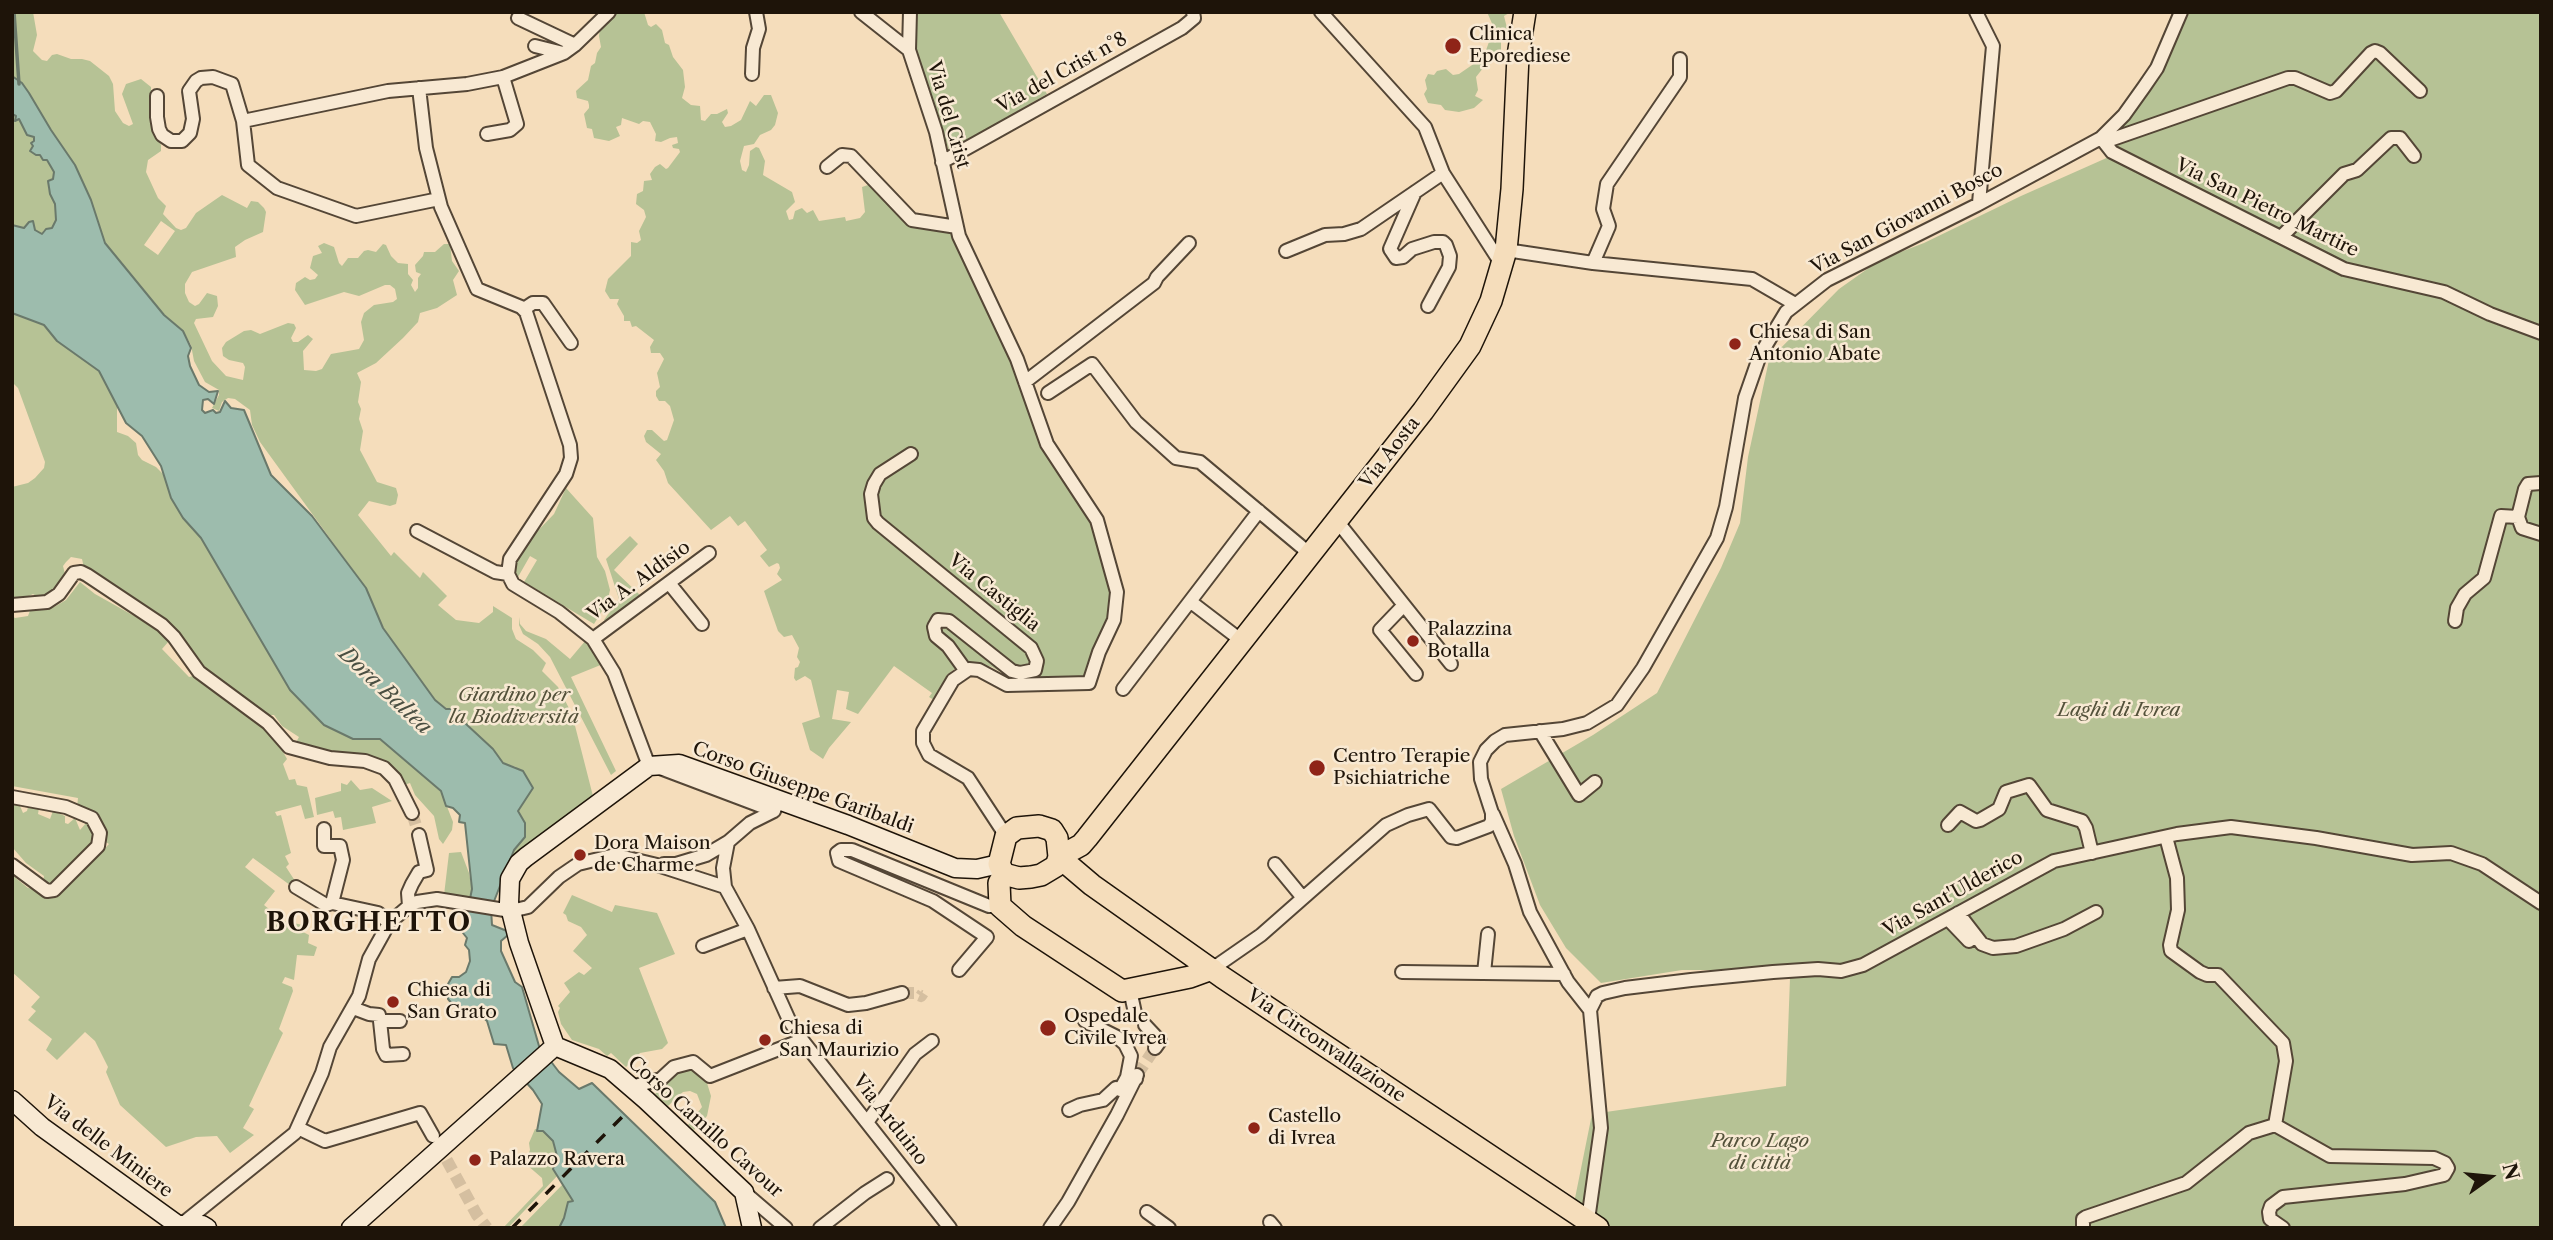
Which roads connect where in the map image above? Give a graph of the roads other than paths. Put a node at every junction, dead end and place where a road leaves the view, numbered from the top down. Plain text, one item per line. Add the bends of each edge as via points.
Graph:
1 (609, 12) edge
2 (756, 12) edge
3 (861, 12) edge
4 (910, 12) edge
5 (1193, 12) edge
6 (1321, 12) edge
7 (1525, 12) edge
8 (1976, 12) edge
9 (2181, 12) edge
10 (518, 18) dead end
11 (575, 45) junction
12 (535, 46) dead end
13 (909, 50) junction
14 (564, 53) junction
15 (1681, 59) dead end
16 (752, 74) dead end
17 (503, 76) junction
18 (419, 88) junction
19 (2420, 91) dead end
20 (157, 96) dead end
21 (243, 121) junction
22 (487, 134) dead end
23 (2102, 140) junction
24 (2414, 156) dead end
25 (942, 162) junction
26 (827, 167) dead end
27 (1443, 173) junction
28 (1416, 192) junction
29 (439, 199) junction
30 (1979, 203) junction
31 (1615, 211) dead end
32 (1609, 226) junction
33 (957, 227) junction
34 (2281, 237) junction
35 (1189, 243) dead end
36 (1286, 251) dead end
37 (1504, 258) junction
38 (1593, 263) junction
39 (1795, 304) junction
40 (1428, 306) dead end
41 (524, 309) junction
42 (2541, 333) edge
43 (570, 343) dead end
44 (1025, 382) junction
45 (1048, 393) dead end
46 (911, 454) dead end
47 (2541, 483) edge
48 (1259, 511) junction
49 (2518, 517) junction
50 (1337, 521) junction
51 (417, 531) dead end
52 (2541, 534) edge
53 (709, 554) dead end
54 (1310, 554) junction
55 (508, 574) junction
56 (669, 583) junction
57 (1191, 602) junction
58 (12, 605) edge
59 (1404, 605) junction
60 (2455, 621) dead end
61 (702, 624) dead end
62 (593, 639) junction
63 (1242, 641) junction
64 (1451, 664) dead end
65 (966, 671) junction
66 (1416, 674) dead end
67 (1123, 689) dead end
68 (1540, 732) junction
69 (654, 767) junction
70 (1595, 782) dead end
71 (12, 790) edge
72 (12, 797) edge
73 (62, 800) dead end
74 (776, 806) junction
75 (412, 813) tunnel mouth
76 (1492, 813) junction
77 (1096, 825) junction
78 (1948, 825) dead end
79 (324, 829) dead end
80 (419, 835) tunnel mouth
81 (1006, 836) junction
82 (2166, 837) junction
83 (728, 842) junction
84 (1081, 845) junction
85 (1058, 847) junction
86 (2092, 853) junction
87 (1275, 864) dead end
88 (12, 865) edge
89 (657, 865) junction
90 (1002, 869) junction
91 (1080, 874) junction
92 (296, 887) dead end
93 (724, 887) junction
94 (1303, 898) junction
95 (332, 903) junction
96 (2541, 903) edge
97 (409, 906) junction
98 (1000, 906) junction
99 (505, 911) junction
100 (2096, 912) dead end
101 (1953, 916) junction
102 (389, 923) junction
103 (748, 929) junction
104 (1488, 934) dead end
105 (1969, 941) dead end
106 (703, 946) dead end
107 (1212, 969) junction
108 (959, 970) dead end
109 (1402, 972) dead end
110 (1484, 973) junction
111 (1564, 974) junction
112 (774, 988) junction
113 (1130, 990) junction
114 (902, 993) tunnel mouth
115 (353, 1008) junction
116 (1590, 1010) junction
117 (1135, 1013) dead end
118 (380, 1021) junction
119 (400, 1021) dead end
120 (1085, 1021) dead end
121 (1146, 1025) dead end
122 (802, 1040) junction
123 (932, 1041) dead end
124 (1155, 1048) dead end
125 (552, 1049) junction
126 (404, 1054) dead end
127 (1134, 1077) junction
128 (631, 1087) junction
129 (12, 1100) edge
130 (1069, 1110) dead end
131 (868, 1121) junction
132 (2274, 1125) junction
133 (298, 1128) junction
134 (433, 1136) tunnel mouth
135 (887, 1180) dead end
136 (744, 1192) junction
137 (1147, 1212) dead end
138 (1593, 1224) edge
139 (174, 1225) edge
140 (206, 1228) edge
141 (351, 1228) edge
142 (752, 1228) edge
143 (786, 1228) edge
144 (820, 1228) edge
145 (950, 1228) edge
146 (1050, 1228) edge
147 (1169, 1228) edge
148 (2083, 1228) edge
149 (2283, 1228) edge

1 - 11 street
2 - 16 street via 759,29
3 - 13 street
4 - 13 street, Via del Crist
5 - 25 street, Via del Crist n°8 via 1194,18 1182,28
6 - 27 street via 1425,127
7 - 37 main road, Via Aosta
8 - 30 street via 1993,46
9 - 23 street, Via San Giovanni Bosco via 2151,78
10 - 11 street
11 - 14 street
12 - 14 street
13 - 25 street, Via del Crist
14 - 17 street
15 - 32 street via 1680,77 1607,184 1603,209
17 - 18 street
17 - 22 street via 517,124
18 - 21 street via 388,90
18 - 29 street via 426,148
19 - 23 street via 2375,51 2330,93 2288,78
20 - 21 street via 159,129 171,141 182,141 190,133 189,90 201,78 232,84
21 - 29 street via 248,165 277,188 356,216
23 - 30 street, Via San Giovanni Bosco
23 - 34 street, Via San Pietro Martire via 2112,152
24 - 34 street via 2400,138 2391,138 2357,170 2344,174
25 - 33 street, Via del Crist
26 - 33 street via 842,155 851,156 912,220
27 - 28 street
27 - 37 street
28 - 36 street via 1361,229 1325,235
28 - 40 street via 1390,249 1396,258 1434,242 1446,245 1449,267
29 - 41 street via 477,289
30 - 39 street, Via San Giovanni Bosco via 1828,280
31 - 32 street
32 - 38 street
33 - 44 street, Via del Crist
34 - 42 street, Via San Pietro Martire via 2344,269 2444,292
35 - 44 street via 1154,283
37 - 38 street
37 - 50 main road, Via Aosta via 1486,313 1460,361
38 - 39 street via 1752,279
39 - 68 street, Via San Giovanni Bosco via 1759,355 1741,417 1717,538 1643,668 1617,705 1605,714 1587,723
41 - 43 street via 543,303 566,328
41 - 55 street via 562,417 571,458 566,474 510,559
44 - 65 street via 1047,444 1097,520 1117,592 1114,620 1089,683 1007,685 979,670
45 - 48 street via 1092,364 1136,422 1176,458 1200,462
46 - 65 street, Via Castiglia via 880,474 874,484 874,518 1031,648 1037,661 1035,670 1012,671 949,621 937,620 936,636
47 - 49 street via 2528,484
48 - 54 street
48 - 57 street
49 - 52 street via 2522,528
49 - 60 street via 2501,516 2484,578 2465,594
50 - 54 main road, Via Aosta
50 - 59 street
51 - 55 street via 495,572
53 - 56 street, Via A. Aldisio
54 - 63 main road, Via Aosta
55 - 62 street, Via A. Aldisio via 513,584
56 - 61 street
56 - 62 street, Via A. Aldisio
57 - 63 street
57 - 67 street
58 - 75 street via 55,598 74,573 81,572 162,625 199,672 268,723 289,747 384,768 395,779
59 - 64 street
59 - 66 street via 1380,630
62 - 69 street, Via A. Aldisio via 614,673
63 - 77 main road, Via Aosta
65 - 81 street via 953,680 923,731 923,743 929,755 968,778
68 - 70 street via 1579,794
68 - 76 street, Via San Giovanni Bosco via 1505,735 1486,750 1480,762 1481,779
69 - 74 main road, Corso Giuseppe Garibaldi via 679,764
69 - 99 main road via 519,863 510,879
71 - 73 street
72 - 88 street via 66,807 92,818 100,839 54,890 47,891
74 - 83 street
74 - 90 main road, Corso Giuseppe Garibaldi via 955,868
76 - 94 street via 1489,826 1457,838 1445,834 1429,810 1409,814 1386,825
76 - 111 street, Via San Giovanni Bosco via 1530,912
77 - 84 main road, Via Aosta
77 - 85 main road
78 - 86 street via 1960,811 1980,820 1999,809 2006,792 2029,785 2047,810 2082,821
79 - 95 street via 324,846 340,846 343,860
80 - 97 street via 427,870 419,872 412,884
81 - 85 main road via 1017,828 1039,826 1052,830
81 - 90 main road
82 - 86 street, Via Sant'Ulderico
82 - 96 street, Via Sant'Ulderico via 2246,827 2412,855 2451,853 2482,864
82 - 132 street via 2177,878 2178,910 2171,951 2200,972 2218,975 2283,1043 2286,1061
83 - 89 street via 706,855
83 - 93 street
84 - 85 main road, Via Aosta
84 - 91 main road
85 - 90 main road via 1056,866 1041,875 1020,878
85 - 91 main road, Via Circonvallazione
86 - 101 street, Via Sant'Ulderico via 2046,864
87 - 94 street
89 - 93 street
89 - 99 street via 623,856 578,864 528,907
90 - 98 main road
91 - 107 main road, Via Circonvallazione
92 - 95 street via 326,905
93 - 103 street, Via Arduino
94 - 107 street
95 - 102 street via 378,913
97 - 99 street via 447,900
97 - 102 street
98 - 108 street via 989,906 852,850 837,853 839,861 933,901 987,937
98 - 113 main road via 1122,991
99 - 125 main road
100 - 101 street via 2064,929 2015,946 1993,948 1982,944
101 - 105 street
101 - 116 street, Via Sant'Ulderico via 1879,958 1841,971 1773,972 1625,988 1597,996
102 - 115 street via 369,958
103 - 106 street
103 - 112 street, Via Arduino
104 - 110 street
107 - 113 main road
107 - 138 main road, Via Circonvallazione
109 - 110 street
110 - 111 street
111 - 116 street, Via San Giovanni Bosco
112 - 114 street via 800,986 848,1005
112 - 122 street, Via Arduino
113 - 117 street
115 - 118 street via 379,1015
115 - 133 street via 338,1031
116 - 138 street via 1601,1129
118 - 119 street
118 - 126 street via 386,1055
120 - 127 street via 1117,1037 1129,1050
121 - 124 street via 1160,1041
122 - 128 street via 710,1076 693,1062 674,1067 662,1079
122 - 131 street, Via Arduino
123 - 131 street via 915,1054
125 - 128 main road, Corso Camillo Cavour via 610,1069
125 - 141 main road
127 - 130 street via 1102,1100
127 - 146 street
128 - 136 main road, Corso Camillo Cavour
129 - 139 main road, Via delle Miniere
131 - 145 street, Via Arduino
132 - 148 street via 2249,1133 2186,1183 2086,1217
132 - 149 street via 2330,1156 2434,1158 2448,1168 2444,1175 2405,1184 2283,1197 2269,1212 2270,1219
133 - 134 street via 325,1141 421,1113
133 - 139 street
135 - 144 street
136 - 142 main road
136 - 143 street, Corso Camillo Cavour
137 - 147 street
139 - 140 main road, Via delle Miniere

